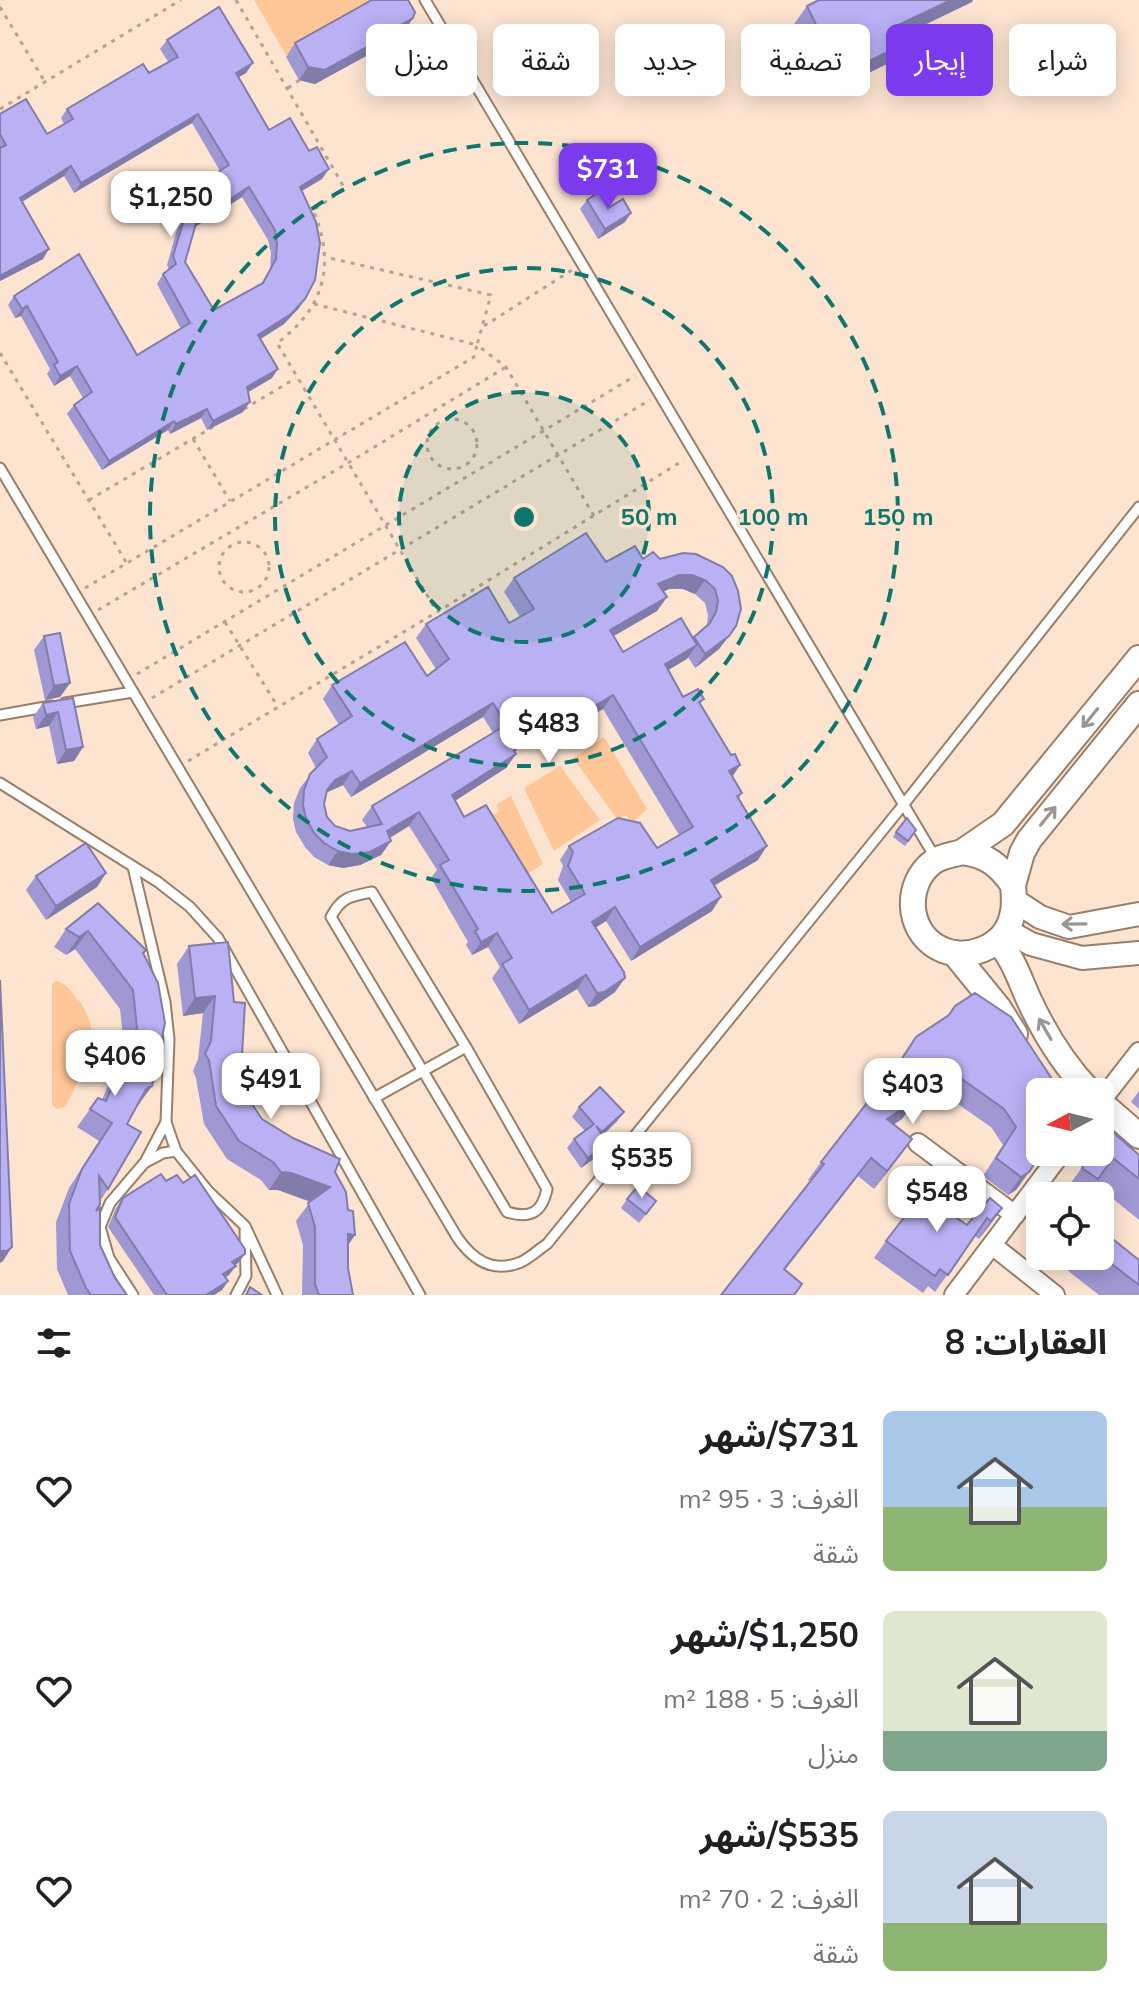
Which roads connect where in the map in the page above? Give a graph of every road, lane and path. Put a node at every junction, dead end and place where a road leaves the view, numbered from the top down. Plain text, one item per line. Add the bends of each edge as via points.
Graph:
1 (181, 0) edge
2 (236, 0) edge
3 (425, 0) edge
4 (0, 7) edge
5 (313, 72) edge
6 (45, 82) junction
7 (288, 88) junction
8 (0, 109) edge
9 (325, 257) junction
10 (582, 263) junction
11 (314, 304) junction
12 (483, 327) junction
13 (477, 345) junction
14 (0, 353) edge
15 (506, 367) junction
16 (645, 370) junction
17 (298, 377) junction
18 (660, 394) junction
19 (232, 416) edge
20 (439, 422) joint
21 (219, 423) edge
22 (543, 431) junction
23 (193, 439) junction
24 (334, 439) junction
25 (695, 453) junction
26 (557, 455) junction
27 (348, 463) junction
28 (0, 468) edge
29 (89, 500) junction
30 (230, 501) junction
31 (1139, 507) edge
32 (594, 516) junction
33 (386, 526) junction
34 (399, 549) junction
35 (127, 563) junction
36 (222, 579) joint
37 (75, 594) junction
38 (437, 612) junction
39 (88, 616) junction
40 (225, 622) junction
41 (239, 646) junction
42 (1139, 658) edge
43 (126, 681) junction
44 (133, 692) junction
45 (1139, 704) edge
46 (141, 705) junction
47 (278, 707) junction
48 (0, 715) edge
49 (177, 767) junction
50 (0, 783) edge
51 (904, 804) junction
52 (962, 852) junction
53 (936, 859) junction
54 (133, 867) junction
55 (1014, 892) junction
56 (1139, 914) edge
57 (1002, 936) junction
58 (954, 953) junction
59 (1139, 953) edge
60 (466, 1047) junction
61 (1139, 1052) edge
62 (1028, 1055) edge
63 (422, 1072) junction
64 (1076, 1078) edge
65 (1114, 1084) edge
66 (374, 1098) junction
67 (1114, 1114) edge
68 (166, 1122) junction
69 (1139, 1136) edge
70 (918, 1143) dead end
71 (176, 1151) junction
72 (145, 1162) junction
73 (1026, 1205) edge
74 (1015, 1215) junction
75 (245, 1226) junction
76 (992, 1245) junction
77 (133, 1295) edge
78 (236, 1295) edge
79 (277, 1295) edge
80 (420, 1295) edge
81 (954, 1295) edge
82 (1055, 1295) edge

1 - 6 path
2 - 7 path
3 - 10 lane
4 - 6 path
5 - 7 path
6 - 8 path
7 - 9 path via 345,189 313,210
9 - 11 path
9 - 12 path via 491,295
10 - 12 path
10 - 16 lane
11 - 13 path
11 - 17 path via 277,343
12 - 13 path
13 - 15 path
13 - 24 path via 474,357
14 - 29 path
15 - 22 path
15 - 27 path
16 - 18 lane
16 - 22 path
17 - 19 path
17 - 24 path
18 - 25 lane
18 - 26 path
20 - 20 path via 428,436 428,453 448,469 465,466 478,444 473,429 458,419
21 - 23 path
22 - 26 path
22 - 33 path
23 - 29 path
23 - 30 path
24 - 27 path
24 - 30 path
25 - 32 path
25 - 51 lane
26 - 32 path
26 - 34 path
27 - 33 path
27 - 39 path
28 - 37 lane
29 - 35 path
30 - 35 path
31 - 51 lane
32 - 38 path
33 - 34 path
33 - 40 path
34 - 38 path
34 - 41 path
35 - 37 path
36 - 36 path via 235,591 260,586 268,571 265,555 252,544 235,544 219,563
37 - 39 lane
38 - 47 path
39 - 43 lane
40 - 41 path
40 - 43 path
41 - 46 path
41 - 47 path
42 -> 52 main road via 1003,824
43 - 44 lane
44 - 46 lane
44 - 48 lane
55 -> 45 main road via 1029,840
46 - 49 lane
47 - 49 path
49 - 66 lane
50 - 54 lane
51 - 53 lane
51 - 66 lane via 547,1244 520,1263 492,1266 470,1255
52 - 53 main road
52 - 55 main road via 991,860
53 - 58 main road via 915,886 915,920 924,936
54 - 68 lane via 165,1002
54 - 80 lane via 190,907 218,938
56 -> 55 street via 1069,927 1040,917
55 - 57 main road via 1012,917
57 - 58 main road via 985,949
57 - 59 street via 1082,958
64 -> 57 main road via 1030,1003
58 - 62 main road
60 - 63 lane
60 - 63 lane via 547,1189 545,1203 531,1214 507,1212
60 - 63 lane via 372,892 337,904 331,917
61 - 65 street
63 - 66 lane
67 - 69 main road
68 - 71 lane
68 - 72 lane
70 - 74 street
71 - 72 lane
71 - 75 lane
72 - 77 lane via 110,1203 100,1227 109,1258
73 - 74 street
74 - 76 street
75 - 78 lane via 246,1276
75 - 79 lane
76 - 81 street
76 - 82 street

